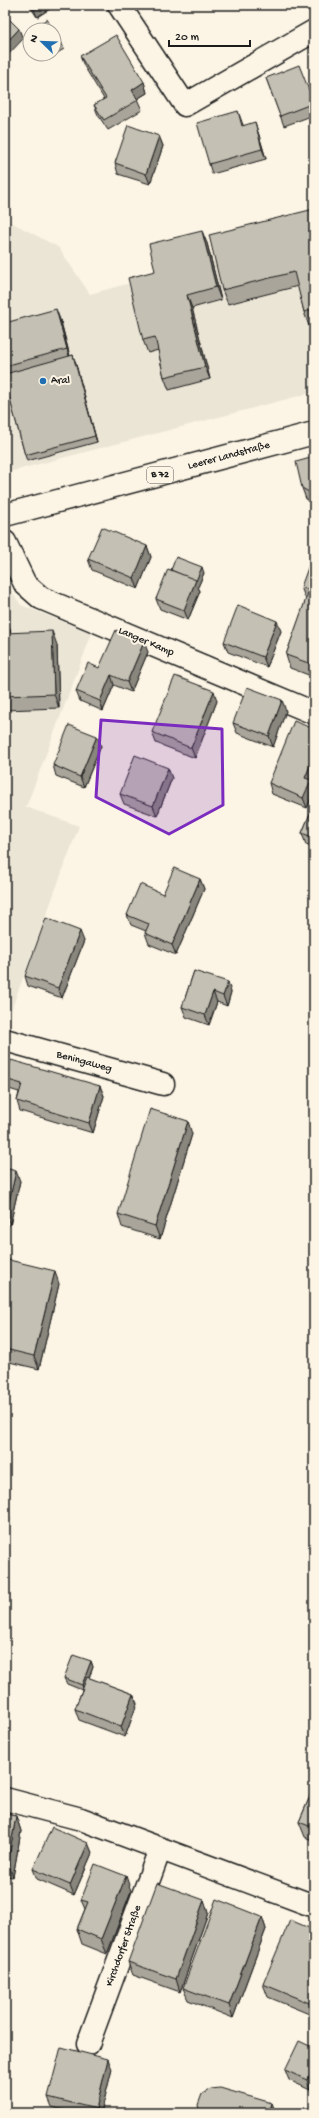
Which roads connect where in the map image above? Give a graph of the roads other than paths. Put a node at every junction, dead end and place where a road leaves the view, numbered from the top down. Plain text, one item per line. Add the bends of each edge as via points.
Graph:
1 (119, 5) edge
2 (314, 31) edge
3 (314, 433) edge
4 (5, 515) edge
5 (5, 542) edge
6 (314, 713) edge
7 (5, 1040) edge
8 (163, 1084) dead end
9 (5, 1800) edge
10 (160, 1849) junction
11 (314, 1906) edge
12 (88, 2044) dead end

1 - 2 street via 185,105
3 - 4 street, Leerer Landstraße / B 72
5 - 6 street, Langer Kamp via 25,584 41,598
7 - 8 street, Beningaweg
9 - 10 street via 81,1819
10 - 11 street
10 - 12 street, Kirchdorfer Straße

